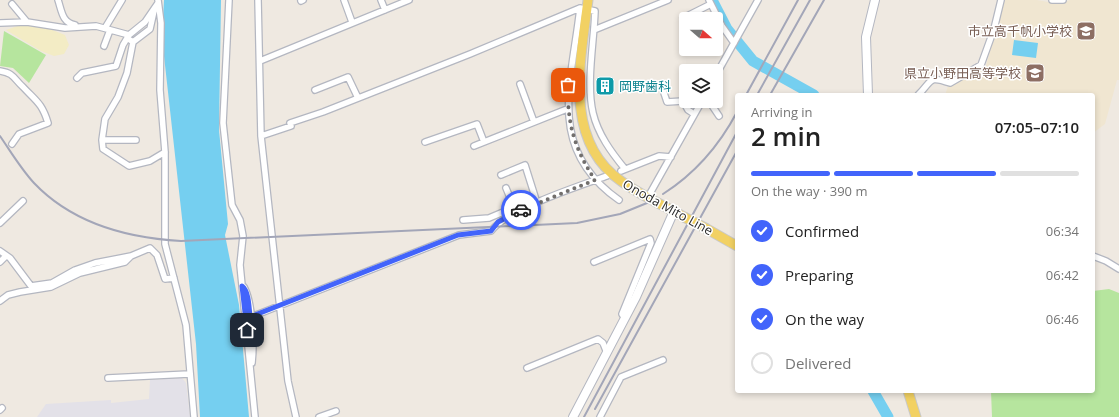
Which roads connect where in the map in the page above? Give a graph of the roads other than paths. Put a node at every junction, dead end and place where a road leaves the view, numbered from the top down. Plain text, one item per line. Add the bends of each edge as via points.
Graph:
1 (58, 0) edge
2 (122, 0) edge
3 (229, 0) edge
4 (258, 0) edge
5 (344, 0) edge
6 (381, 0) edge
7 (409, 0) edge
8 (668, 0) edge
9 (758, 0) edge
10 (875, 0) edge
11 (1001, 0) edge
12 (1052, 0) edge
13 (1063, 0) edge
14 (158, 2) edge
15 (710, 2) edge
16 (12, 4) dead end
17 (585, 6) edge
18 (65, 7) dead end
19 (385, 10) junction
20 (693, 12) edge
21 (27, 22) junction
22 (352, 22) junction
23 (1, 25) edge
24 (83, 26) junction
25 (107, 29) junction
26 (594, 30) junction
27 (128, 37) junction
28 (735, 40) junction
29 (133, 42) junction
30 (104, 46) dead end
31 (260, 61) junction
32 (722, 64) edge
33 (0, 71) edge
34 (77, 78) dead end
35 (520, 84) dead end
36 (662, 86) dead end
37 (315, 90) dead end
38 (868, 93) edge
39 (920, 93) edge
40 (358, 98) junction
41 (698, 108) edge
42 (714, 108) edge
43 (567, 109) junction
44 (694, 114) junction
45 (719, 116) dead end
46 (534, 122) junction
47 (262, 136) junction
48 (102, 140) junction
49 (136, 140) dead end
50 (426, 142) dead end
51 (484, 142) junction
52 (12, 144) dead end
53 (474, 146) dead end
54 (165, 152) junction
55 (671, 157) junction
56 (501, 175) dead end
57 (607, 176) dead end
58 (595, 180) junction
59 (506, 188) dead end
60 (648, 197) junction
61 (620, 200) dead end
62 (23, 201) dead end
63 (538, 203) junction
64 (674, 211) junction
65 (514, 213) junction
66 (463, 220) dead end
67 (0, 222) edge
68 (735, 245) edge
69 (0, 251) edge
70 (6, 256) junction
71 (131, 256) junction
72 (1095, 257) edge
73 (0, 262) edge
74 (594, 262) dead end
75 (1119, 269) edge
76 (174, 278) junction
77 (242, 286) junction
78 (0, 301) edge
79 (280, 305) junction
80 (250, 317) junction
81 (625, 318) junction
82 (607, 353) junction
83 (662, 360) dead end
84 (527, 368) dead end
85 (250, 373) junction
86 (189, 374) junction
87 (108, 378) dead end
88 (909, 393) edge
89 (336, 411) dead end
90 (194, 417) edge
91 (255, 417) edge
92 (296, 417) edge
93 (319, 417) edge
94 (573, 417) edge
95 (600, 417) edge
96 (916, 417) edge

1 - 24 street via 64,20 68,24
2 - 25 street
3 - 77 street via 223,123 232,205 242,226
4 - 31 street
5 - 22 street
6 - 19 street
7 - 19 street
8 - 26 street
9 - 28 street
10 - 38 street via 866,37
11 - 39 street via 982,65 950,83 936,78 931,80
12 - 13 street
14 - 27 street via 145,22
14 - 29 street via 150,29
14 - 54 street via 161,23 160,90
15 - 20 street
15 - 28 street via 722,26
16 - 21 street
17 - 26 street via 595,11
17 - 40 street
17 - 43 street via 568,85
17 - 60 main road, Onoda Mito Line via 579,96 584,125 593,148 611,173
18 - 24 street via 66,17
19 - 22 street
21 - 23 street via 11,21
21 - 24 street via 65,28
22 - 31 street
24 - 25 street
25 - 27 street
25 - 30 street
26 - 55 street via 591,84 593,112 607,145 623,170 659,156
27 - 29 street
27 - 34 street via 116,66 82,73
28 - 32 street
29 - 48 street via 127,73 118,97 105,119
31 - 47 street
33 - 52 street via 9,73 17,79 21,86 38,100 48,123 19,134
35 - 46 street
36 - 44 street via 667,102 683,101
37 - 40 street via 348,77
40 - 47 street via 290,122 291,126
41 - 44 street
42 - 45 street
43 - 46 street
43 - 58 street via 579,153
44 - 55 street
46 - 51 street
47 - 79 street
48 - 49 street
48 - 54 street via 106,152 129,166 150,161
50 - 51 street via 477,124
51 - 53 street
54 - 76 street via 165,244
55 - 60 street
56 - 63 street via 525,165
57 - 58 street
58 - 61 street
58 - 63 street
59 - 65 street
60 - 64 main road, Onoda Mito Line
62 - 67 street
63 - 65 street
64 - 68 main road, Onoda Mito Line, bridge
64 - 81 street
65 - 66 street via 508,210 489,218
65 - 79 street via 498,222 491,231 458,235
69 - 70 street
70 - 71 street via 31,286 52,283 75,270 95,263
70 - 73 street
71 - 76 street via 150,248 157,255 165,279
71 - 78 street via 125,262 86,271 52,287 8,295
72 - 75 street
74 - 81 street via 650,239 622,314
76 - 86 street via 186,325
77 - 80 street via 247,294
77 - 85 street
79 - 80 street
79 - 92 street via 288,381
80 - 85 street via 253,347
81 - 82 street
82 - 84 street via 598,338
82 - 94 street
83 - 95 street via 621,377
85 - 91 street
86 - 87 street
86 - 90 street
88 - 96 main road
89 - 93 street

